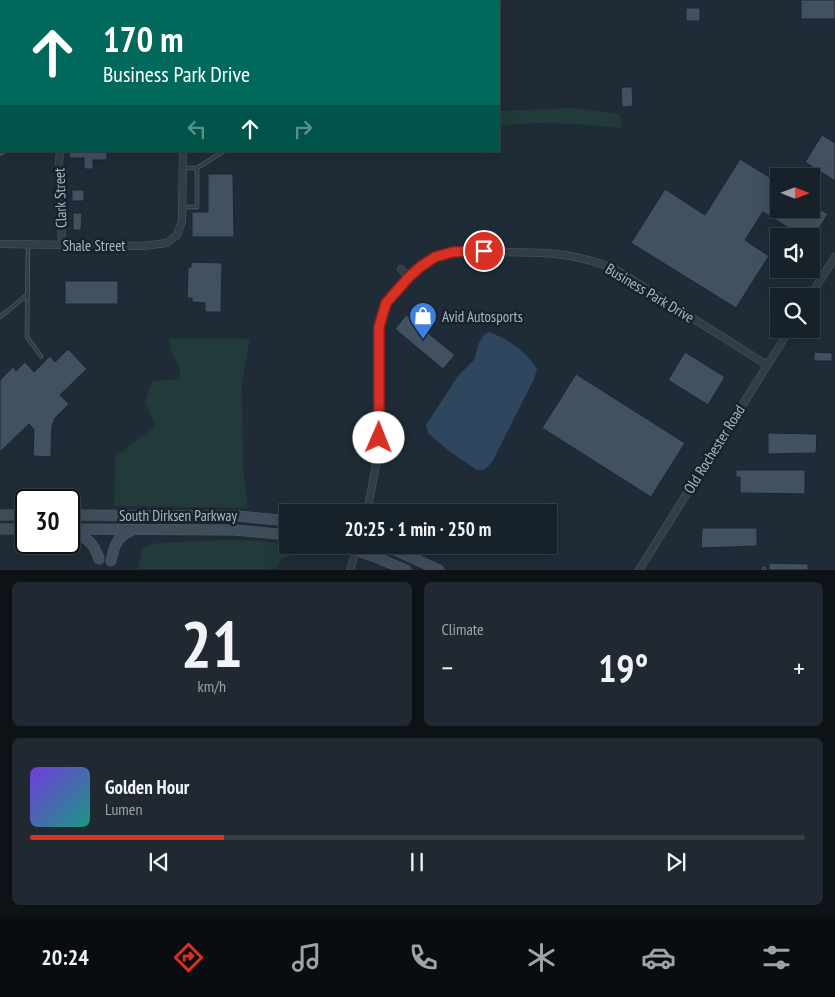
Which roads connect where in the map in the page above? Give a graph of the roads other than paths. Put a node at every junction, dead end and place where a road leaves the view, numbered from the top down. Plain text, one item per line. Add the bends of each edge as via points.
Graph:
1 (60, 152) edge
2 (183, 152) edge
3 (222, 152) edge
4 (182, 168) junction
5 (197, 168) junction
6 (183, 207) junction
7 (0, 244) edge
8 (28, 244) junction
9 (62, 244) junction
10 (835, 257) edge
11 (401, 269) dead end
12 (409, 277) junction
13 (815, 288) edge
14 (27, 295) junction
15 (0, 317) edge
16 (784, 338) edge
17 (41, 356) dead end
18 (767, 365) junction
19 (368, 504) edge
20 (0, 514) edge
21 (15, 515) edge
22 (80, 515) edge
23 (279, 519) edge
24 (0, 529) edge
25 (15, 529) edge
26 (80, 529) edge
27 (139, 530) junction
28 (279, 534) edge
29 (80, 536) edge
30 (355, 554) edge
31 (370, 554) edge
32 (404, 554) edge
33 (98, 558) dead end
34 (111, 561) dead end
35 (350, 570) edge
36 (406, 570) edge
37 (439, 570) edge
38 (639, 570) edge

1 - 9 street, Clark Street
2 - 4 street
3 - 5 lane
4 - 5 lane
4 - 6 street
5 - 6 lane via 197,206
6 - 9 street, Shale Street via 177,235 167,243
7 - 8 street, Shale Street
8 - 9 street, Shale Street
8 - 14 lane
10 - 13 street
11 - 12 street
12 - 18 street, Business Park Drive via 427,262 453,252 556,253 580,257 618,272
12 - 19 street, Business Park Drive via 386,303 379,327 379,438
14 - 15 lane
14 - 17 lane via 27,337
16 - 18 street, Old Rochester Road
18 - 38 street, Old Rochester Road
20 - 21 main road
22 - 23 main road, South Dirksen Parkway
24 - 25 main road
26 - 27 main road, South Dirksen Parkway
27 - 28 main road, South Dirksen Parkway via 235,530
27 - 34 main road via 119,538
29 - 33 main road via 90,542
30 - 35 street
31 - 36 main road
32 - 37 main road

